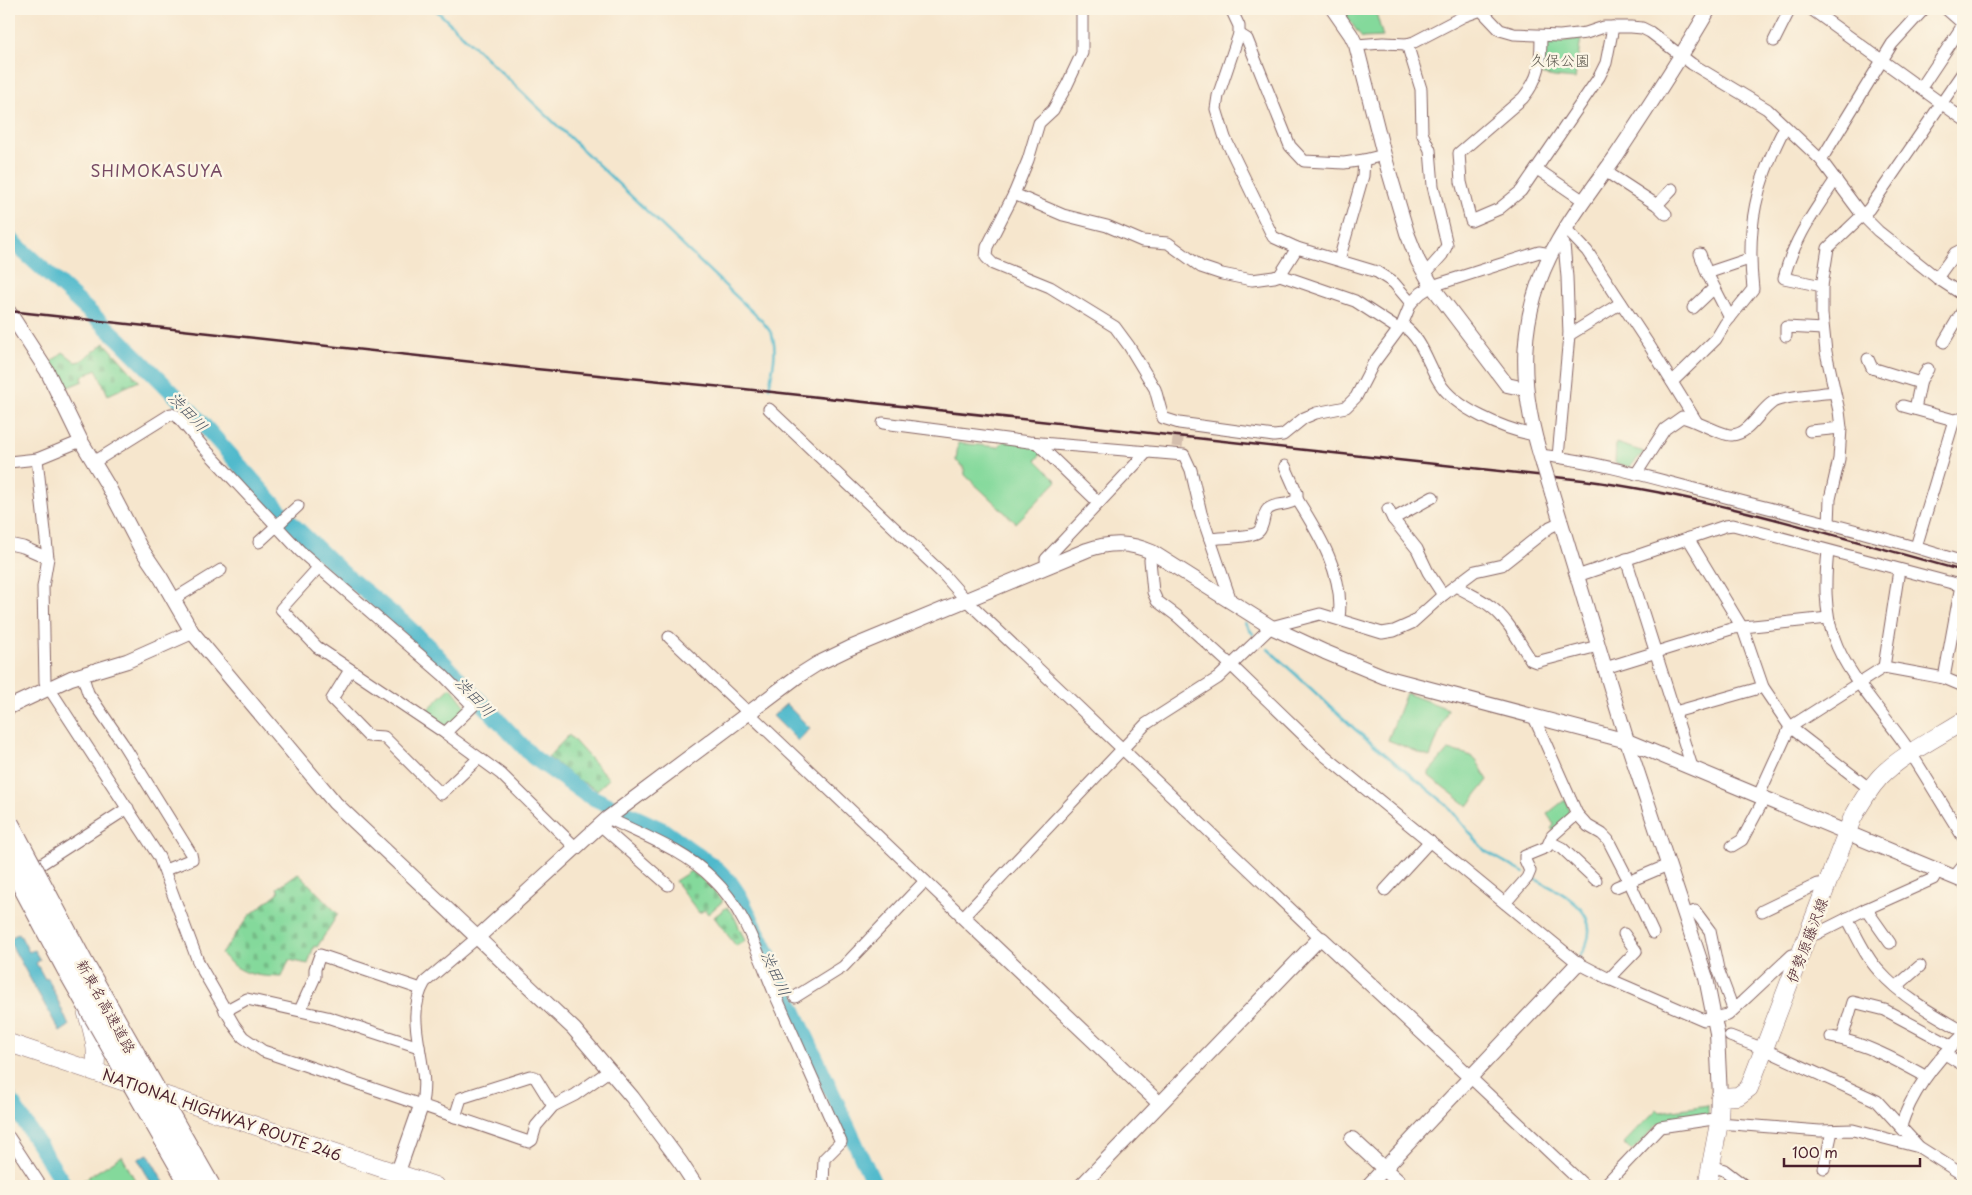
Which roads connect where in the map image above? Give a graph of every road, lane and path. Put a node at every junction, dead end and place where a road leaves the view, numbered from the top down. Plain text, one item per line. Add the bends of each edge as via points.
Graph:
1 (1082, 9) edge
2 (1231, 9) edge
3 (1332, 9) edge
4 (1709, 9) edge
5 (1790, 9) edge
6 (1811, 9) edge
7 (1924, 9) edge
8 (1946, 9) edge
9 (1963, 24) edge
10 (1613, 27) junction
11 (1239, 34) junction
12 (1541, 36) junction
13 (1774, 41) dead end
14 (1407, 44) junction
15 (1356, 45) junction
16 (1682, 55) junction
17 (1882, 60) junction
18 (1963, 72) edge
19 (1921, 88) junction
20 (1942, 104) junction
21 (1963, 119) edge
22 (1785, 126) junction
23 (1384, 155) junction
24 (1364, 160) junction
25 (1822, 160) junction
26 (1537, 169) junction
27 (1605, 171) junction
28 (1836, 179) junction
29 (1672, 189) dead end
30 (1014, 194) junction
31 (1584, 201) junction
32 (1657, 205) junction
33 (1666, 214) dead end
34 (1862, 215) junction
35 (1562, 234) junction
36 (1297, 248) junction
37 (1963, 249) edge
38 (1551, 254) junction
39 (1700, 254) dead end
40 (1749, 259) junction
41 (1339, 260) junction
42 (1707, 273) junction
43 (1280, 274) junction
44 (1425, 274) junction
45 (1937, 278) junction
46 (1432, 286) junction
47 (1822, 286) junction
48 (1714, 288) junction
49 (1963, 295) edge
50 (1411, 303) junction
51 (1621, 303) junction
52 (1693, 308) dead end
53 (1963, 310) edge
54 (9, 312) edge
55 (1730, 318) junction
56 (14, 327) edge
57 (1400, 327) junction
58 (1786, 327) dead end
59 (1823, 329) junction
60 (1569, 335) junction
61 (1944, 342) dead end
62 (1868, 359) dead end
63 (1891, 361) dead end
64 (1928, 369) dead end
65 (1888, 372) junction
66 (1672, 382) junction
67 (1920, 382) junction
68 (1525, 389) junction
69 (1834, 392) junction
70 (1903, 406) dead end
71 (769, 409) dead end
72 (1915, 410) junction
73 (1958, 419) edge
74 (1696, 421) junction
75 (883, 423) dead end
76 (1841, 428) junction
77 (1810, 432) dead end
78 (1534, 435) junction
79 (80, 441) junction
80 (1037, 442) junction
81 (1147, 452) junction
82 (1558, 457) junction
83 (37, 459) junction
84 (1541, 459) junction
85 (9, 462) edge
86 (94, 462) junction
87 (1285, 466) dead end
88 (1636, 474) junction
89 (1433, 497) dead end
90 (1297, 499) junction
91 (1099, 503) junction
92 (298, 506) dead end
93 (1560, 522) junction
94 (1829, 524) junction
95 (278, 526) junction
96 (1688, 538) junction
97 (1210, 539) junction
98 (259, 542) dead end
99 (9, 544) edge
100 (1916, 547) junction
101 (1828, 551) junction
102 (1152, 552) junction
103 (48, 558) junction
104 (1626, 559) junction
105 (1963, 562) edge
106 (1047, 567) junction
107 (318, 568) junction
108 (221, 570) dead end
109 (1899, 570) junction
110 (1577, 576) junction
111 (1456, 586) junction
112 (1962, 586) edge
113 (1444, 594) junction
114 (174, 600) junction
115 (966, 600) junction
116 (1230, 601) junction
117 (1339, 618) junction
118 (1828, 618) junction
119 (1271, 627) junction
120 (1743, 629) junction
121 (192, 632) junction
122 (669, 637) dead end
123 (1598, 646) junction
124 (1656, 652) junction
125 (1232, 666) junction
126 (1884, 666) junction
127 (1605, 668) junction
128 (350, 670) junction
129 (82, 674) junction
130 (1944, 678) junction
131 (1860, 682) junction
132 (1963, 686) edge
133 (1764, 687) junction
134 (48, 689) junction
135 (9, 707) edge
136 (1675, 712) junction
137 (748, 713) junction
138 (1533, 715) junction
139 (1963, 721) edge
140 (1790, 727) junction
141 (445, 734) junction
142 (1627, 741) junction
143 (1121, 748) junction
144 (1911, 754) junction
145 (479, 758) junction
146 (1692, 767) junction
147 (1870, 789) junction
148 (1761, 798) junction
149 (128, 808) junction
150 (1576, 814) junction
151 (606, 820) junction
152 (9, 824) edge
153 (1848, 833) junction
154 (9, 834) edge
155 (1963, 837) edge
156 (1430, 841) junction
157 (1550, 842) junction
158 (1732, 846) dead end
159 (575, 847) junction
160 (9, 860) edge
161 (1668, 865) junction
162 (1963, 866) edge
163 (165, 870) junction
164 (1938, 870) junction
165 (30, 872) junction
166 (1958, 879) edge
167 (1596, 880) dead end
168 (925, 881) junction
169 (1629, 881) junction
170 (1828, 884) junction
171 (668, 885) dead end
172 (1616, 887) dead end
173 (1385, 890) dead end
174 (1506, 903) junction
175 (1866, 909) junction
176 (1762, 911) dead end
177 (1685, 915) junction
178 (963, 917) junction
179 (1848, 918) junction
180 (1809, 932) junction
181 (1653, 933) dead end
182 (1624, 934) dead end
183 (478, 937) junction
184 (1322, 939) junction
185 (1890, 943) dead end
186 (1799, 958) junction
187 (1578, 963) junction
188 (1920, 966) dead end
189 (1609, 979) junction
190 (1896, 987) junction
191 (421, 989) junction
192 (795, 997) dead end
193 (1733, 1009) junction
194 (225, 1010) junction
195 (300, 1010) junction
196 (1714, 1018) junction
197 (1963, 1031) edge
198 (1963, 1035) edge
199 (1730, 1036) dead end
200 (9, 1043) edge
201 (419, 1047) junction
202 (1764, 1049) junction
203 (1948, 1050) junction
204 (1963, 1065) edge
205 (610, 1070) junction
206 (103, 1074) junction
207 (1926, 1076) junction
208 (1471, 1078) junction
209 (1720, 1097) junction
210 (1159, 1103) junction
211 (421, 1106) junction
212 (553, 1106) junction
213 (455, 1117) junction
214 (1720, 1120) junction
215 (1901, 1126) junction
216 (1832, 1131) junction
217 (9, 1136) edge
218 (1352, 1140) dead end
219 (1919, 1147) junction
220 (1712, 1166) junction
221 (1385, 1168) junction
222 (1824, 1168) dead end
223 (1963, 1175) edge
224 (395, 1180) edge
225 (41, 1186) edge
226 (191, 1186) edge
227 (210, 1186) edge
228 (435, 1186) edge
229 (696, 1186) edge
230 (823, 1186) edge
231 (1082, 1186) edge
232 (1368, 1186) edge
233 (1404, 1186) edge
234 (1585, 1186) edge
235 (1604, 1186) edge
236 (1707, 1186) edge
237 (1744, 1186) edge

1 - 30 street via 1082,53 1053,110 1039,123
2 - 11 street
3 - 15 street
4 - 16 street
5 - 13 street
6 - 17 street
7 - 17 street
8 - 9 street
9 - 19 street
10 - 12 street
10 - 16 street via 1642,28
10 - 26 street via 1606,63
11 - 24 street via 1247,38 1290,146 1304,161 1344,163
11 - 36 street via 1216,110 1225,138 1273,237
12 - 14 street via 1500,30 1481,10
12 - 26 street via 1541,62 1530,89 1458,153 1461,182 1471,220 1490,214 1509,202
14 - 15 street
14 - 44 street via 1421,89 1422,134 1430,150 1433,186 1447,245
15 - 23 street
16 - 22 street via 1767,109
16 - 27 street
17 - 19 street
17 - 25 street
18 - 20 street
19 - 20 street
20 - 21 street
20 - 34 street
22 - 25 street
22 - 40 street via 1754,205
23 - 24 street
23 - 44 street via 1407,233
24 - 41 street via 1363,176
25 - 28 street
26 - 31 street
27 - 31 street
27 - 32 street
28 - 34 street
28 - 47 street via 1797,238 1784,278
29 - 32 street
30 - 43 street via 1063,215 1107,226 1142,241 1168,243 1200,267 1222,274 1252,280
30 - 57 street via 987,247 986,256 992,264 1050,287 1115,326 1155,389 1163,418 1179,428 1274,436 1283,434 1316,413 1346,407 1356,397 1373,364
31 - 35 street
32 - 33 street
34 - 45 street
34 - 47 street via 1828,248
35 - 38 street
35 - 51 street via 1587,250
35 - 60 street
36 - 41 street
36 - 43 street
37 - 45 street via 1955,253
38 - 46 street via 1539,252
38 - 68 street via 1540,279 1529,320
39 - 42 street
40 - 42 street
40 - 55 street via 1753,289
41 - 50 street via 1377,272 1394,283
42 - 48 street
43 - 57 street via 1355,301
44 - 46 street
45 - 49 street
46 - 50 street
46 - 68 street via 1507,385
47 - 59 street
48 - 52 street
48 - 55 street
50 - 57 street
51 - 60 street
51 - 66 street
53 - 61 street
54 - 56 street
55 - 66 street via 1716,339
56 - 79 street via 47,371
57 - 78 street via 1409,330 1424,350 1440,383 1459,403 1469,411
58 - 59 street
59 - 69 street
60 - 82 street
62 - 65 street via 1872,368
63 - 65 street
64 - 67 street
65 - 67 street
66 - 74 street
67 - 72 street
68 - 78 street
69 - 74 street via 1779,400 1733,436
69 - 76 street
70 - 72 street
71 - 115 street via 943,574
72 - 73 street
73 - 100 street
74 - 88 street via 1682,417 1665,429
75 - 80 street
76 - 77 street
76 - 94 street
78 - 84 street
79 - 83 street
79 - 86 street
80 - 81 street
80 - 91 street
81 - 91 street
81 - 97 street via 1177,450 1184,455
82 - 84 street
82 - 88 street
83 - 85 street
83 - 103 street
84 - 93 street, bridge
86 - 95 street via 171,414
86 - 114 street via 140,547
87 - 90 street
88 - 94 street
89 - 113 street via 1390,514 1417,549
90 - 97 street via 1268,509 1263,526 1251,536
90 - 117 street via 1322,540 1332,566 1341,602
91 - 106 street via 1046,559
92 - 95 street
93 - 110 street
93 - 111 street via 1502,565 1475,571
94 - 100 street
95 - 98 street
95 - 107 street
96 - 101 street via 1733,525
96 - 104 street
96 - 120 street
97 - 116 street
99 - 103 street
100 - 105 street
101 - 109 street
101 - 118 street via 1825,575
102 - 106 street via 1128,544 1106,544
102 - 116 street
102 - 125 street via 1154,598
103 - 134 street via 44,587 44,674
104 - 110 street
104 - 124 street
106 - 115 street
107 - 128 street via 281,609 317,647
107 - 141 street via 423,657 473,706
108 - 114 street
109 - 112 street
109 - 126 street
110 - 123 street
111 - 113 street
111 - 123 street via 1501,616 1531,660 1536,662
112 - 130 street
113 - 117 street via 1412,622 1394,631 1382,633
114 - 121 street
115 - 137 street via 817,664
115 - 143 street
116 - 119 street
117 - 119 street via 1320,614
118 - 120 street
118 - 131 street via 1844,660
119 - 125 street
119 - 138 street via 1385,677
120 - 124 street via 1734,628
120 - 133 street
121 - 129 street via 136,658
121 - 183 street via 335,803
122 - 137 street
123 - 127 street
124 - 127 street
124 - 136 street
125 - 143 street via 1146,724
125 - 156 street via 1324,755
126 - 130 street
126 - 131 street
127 - 142 street
128 - 141 street
128 - 145 street via 332,699 368,736 384,737 441,794
129 - 134 street
129 - 163 street via 88,693 191,854 192,859
130 - 132 street
131 - 140 street
131 - 144 street
133 - 136 street
133 - 140 street
134 - 135 street
134 - 149 street
136 - 146 street
137 - 151 street
137 - 168 street
138 - 142 street
138 - 150 street
139 - 144 main road, 伊勢原藤沢線
140 - 147 street
140 - 148 street
141 - 145 street
142 - 146 street
142 - 161 street
143 - 178 street
143 - 184 street
144 - 147 main road, 伊勢原藤沢線 via 1891,767
144 - 155 street
145 - 159 street via 501,774
146 - 148 street
147 - 153 main road, 伊勢原藤沢線 via 1860,803
148 - 153 street
148 - 158 street via 1742,840
149 - 163 street
149 - 165 street
150 - 157 street via 1552,836
150 - 169 street via 1608,840
151 - 159 street
151 - 171 street
151 - 230 street via 652,837 693,864 719,884 738,912 841,1142 824,1160
152 - 227 highway, 新東名高速道路, bridge via 83,963
153 - 164 street
153 - 170 main road, 伊勢原藤沢線
154 - 165 main road
156 - 173 street
156 - 174 street
157 - 167 street via 1562,848
157 - 174 street via 1547,847 1526,856 1529,874
159 - 183 street
160 - 206 main road via 71,973 92,1027
160 - 226 highway, 新東名高速道路, bridge
161 - 169 street
161 - 177 street
162 - 166 street
163 - 194 street via 199,964
164 - 166 street
164 - 175 street via 1933,879
165 - 206 main road via 81,967 104,1024 112,1058
168 - 178 street
168 - 192 street via 844,967
169 - 172 street
169 - 181 street
170 - 176 street via 1818,884
170 - 180 main road, 伊勢原藤沢線
174 - 187 street
175 - 179 street
175 - 185 street
177 - 193 street via 1695,911 1710,931 1718,969
177 - 196 street via 1706,978
178 - 210 street
179 - 180 street via 1816,934
179 - 190 street via 1867,955 1879,972
180 - 186 main road, 伊勢原藤沢線
182 - 189 street via 1640,956
183 - 191 street
183 - 205 street via 574,1029
184 - 208 street
184 - 210 street
186 - 193 street via 1792,955
186 - 202 main road, 伊勢原藤沢線
187 - 189 street
187 - 208 street
188 - 190 street
189 - 196 street via 1704,1020
190 - 197 street via 1916,1004
191 - 195 street via 320,955
191 - 201 street via 415,1018
193 - 196 street
194 - 195 street via 247,998
194 - 211 street via 243,1037 263,1051
195 - 201 street
196 - 209 street
198 - 203 street
199 - 202 street
200 - 206 main road, NATIONAL HIGHWAY ROUTE 246
201 - 211 street via 425,1076
202 - 209 main road, 伊勢原藤沢線 via 1749,1088 1738,1096
202 - 215 street via 1877,1101
203 - 204 street
203 - 207 street
203 - 207 street via 1885,1010 1854,1002 1836,1038 1886,1055
205 - 212 street
205 - 229 street
206 - 224 main road, NATIONAL HIGHWAY ROUTE 246
207 - 215 street via 1904,1114
208 - 221 street
208 - 234 street
209 - 214 main road
210 - 231 street
211 - 213 street
211 - 224 street
212 - 213 street via 536,1126 529,1142
212 - 213 street via 534,1077 530,1076 461,1098
214 - 216 street
214 - 220 main road
214 - 235 street via 1660,1127
215 - 219 street
216 - 219 street via 1853,1130
216 - 222 street
217 - 225 street
218 - 221 street
219 - 223 street
220 - 236 main road
220 - 237 street via 1724,1170
221 - 232 street
221 - 233 street
224 - 228 main road, NATIONAL HIGHWAY ROUTE 246

